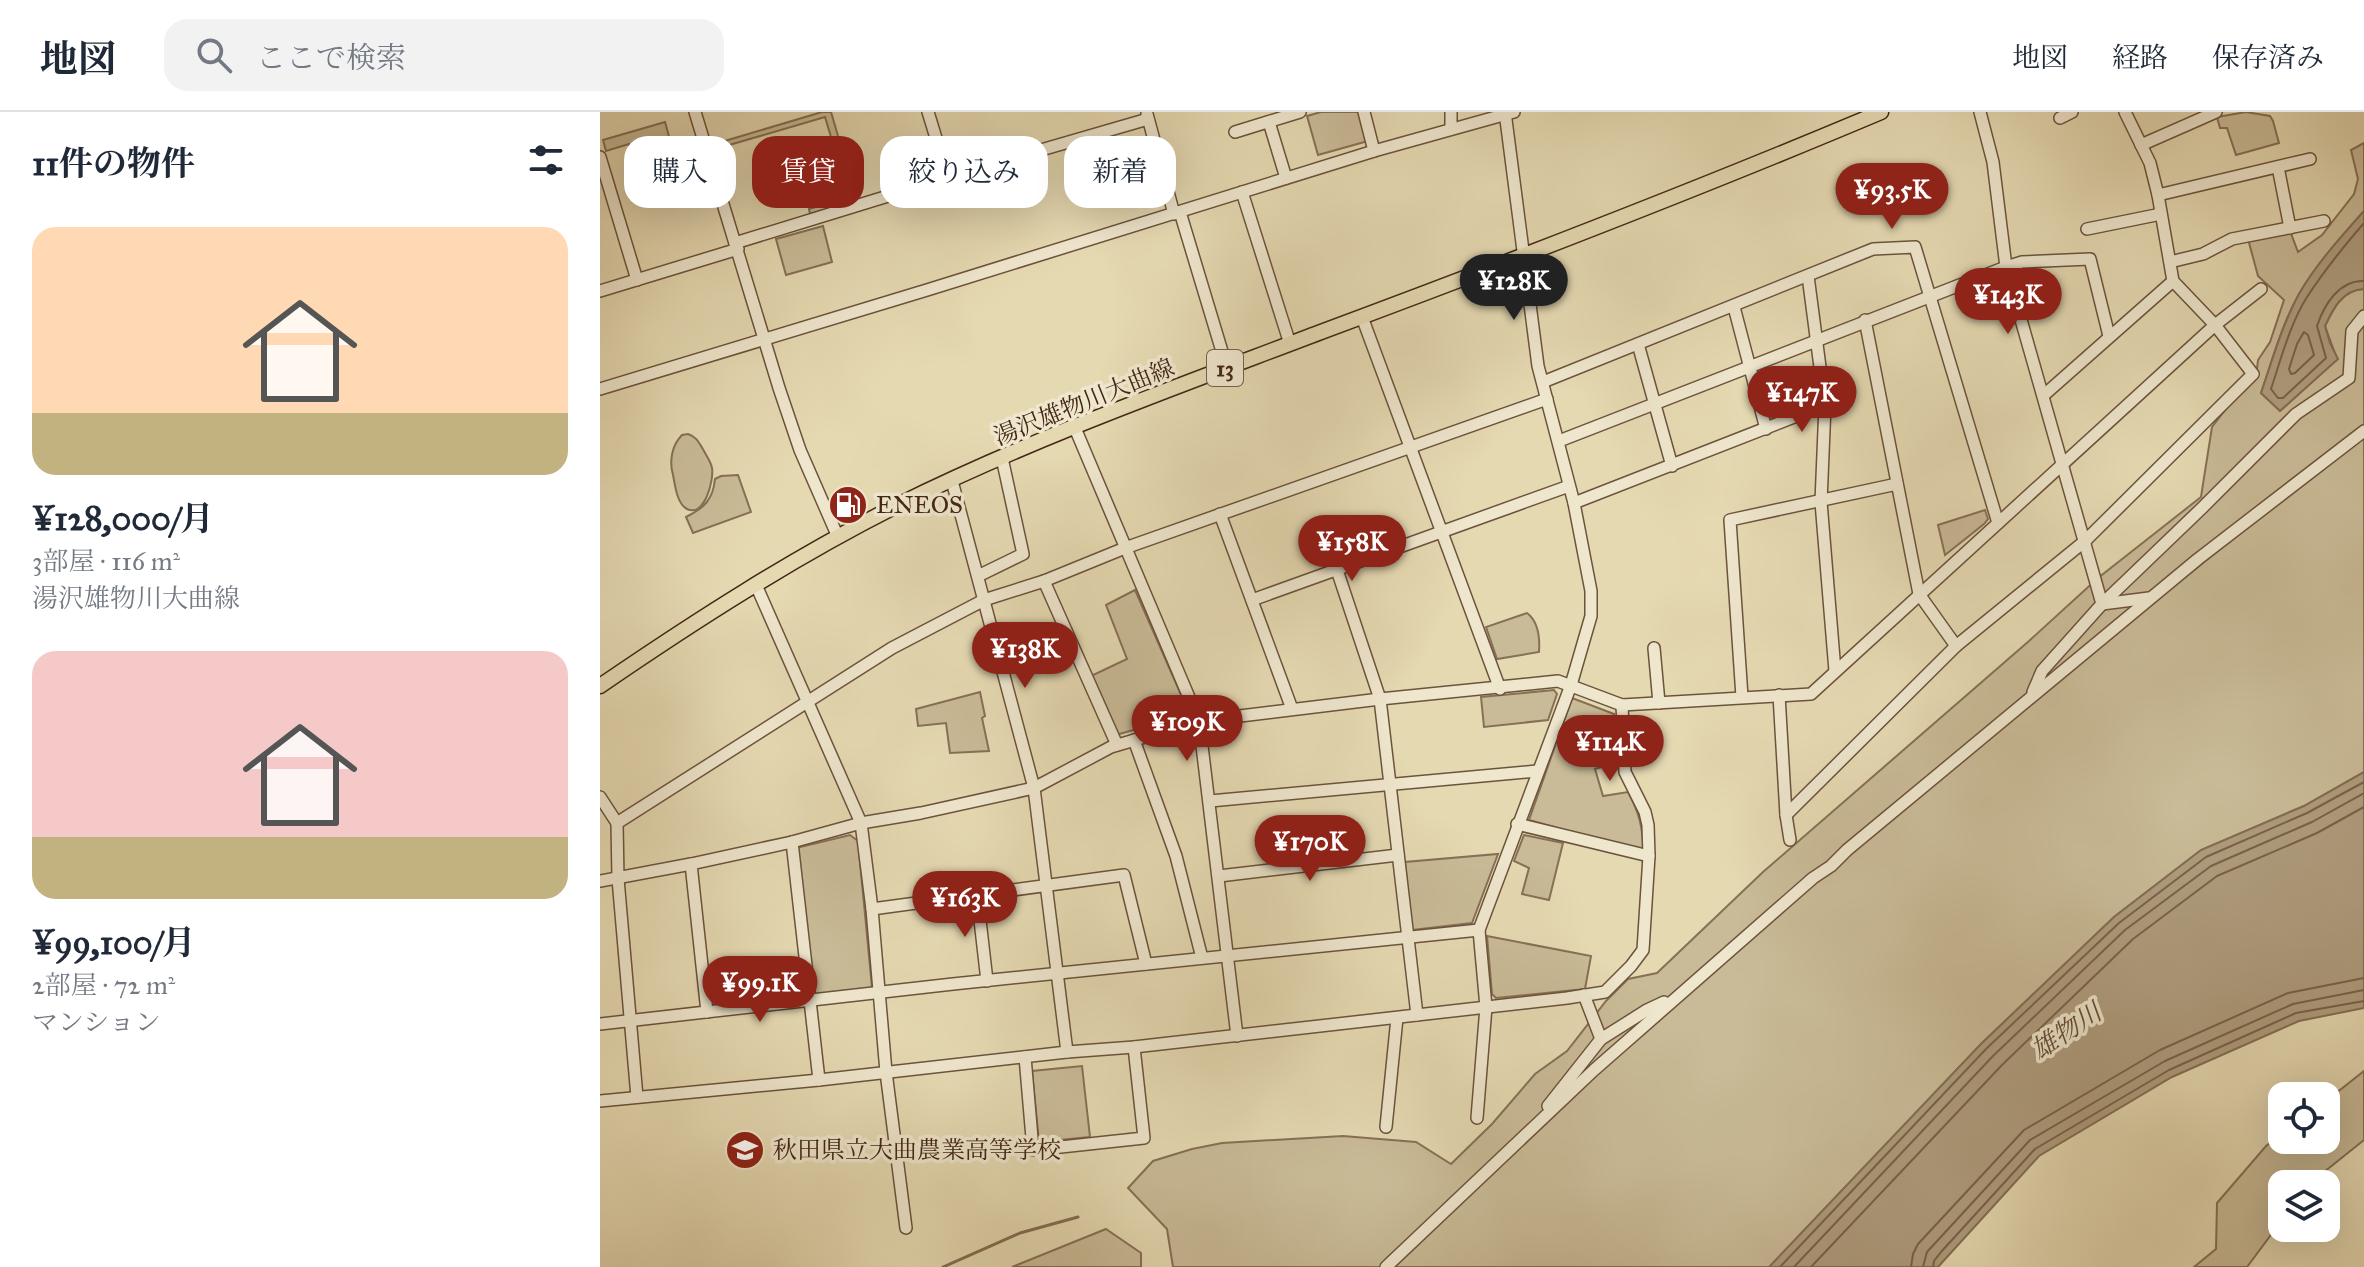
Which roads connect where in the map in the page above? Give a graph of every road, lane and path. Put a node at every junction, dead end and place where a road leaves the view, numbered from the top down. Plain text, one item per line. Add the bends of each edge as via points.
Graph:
1 (695, 112) edge
2 (928, 112) edge
3 (1300, 112) edge
4 (1364, 112) edge
5 (1451, 112) edge
6 (1881, 112) edge
7 (1980, 112) edge
8 (2072, 112) edge
9 (2125, 112) edge
10 (2216, 112) edge
11 (1508, 113) edge
12 (1147, 116) edge
13 (2060, 118) dead end
14 (1269, 122) junction
15 (1451, 129) junction
16 (1235, 132) dead end
17 (935, 136) edge
18 (2141, 145) junction
19 (1048, 146) edge
20 (1374, 151) junction
21 (600, 157) edge
22 (2310, 159) dead end
23 (2278, 167) junction
24 (1286, 178) junction
25 (604, 186) edge
26 (1242, 192) junction
27 (2158, 195) junction
28 (880, 199) edge
29 (1177, 213) junction
30 (2161, 214) junction
31 (2324, 221) dead end
32 (2290, 228) junction
33 (2087, 229) dead end
34 (736, 246) junction
35 (1523, 254) junction
36 (2170, 262) junction
37 (2006, 267) junction
38 (1808, 276) junction
39 (637, 280) junction
40 (2173, 281) junction
41 (2261, 289) dead end
42 (600, 291) edge
43 (1930, 295) junction
44 (1734, 307) junction
45 (2364, 316) edge
46 (1362, 317) junction
47 (1865, 320) junction
48 (2215, 325) junction
49 (2109, 336) junction
50 (764, 339) junction
51 (1816, 340) junction
52 (1290, 344) junction
53 (1638, 344) junction
54 (1751, 367) junction
55 (1227, 368) junction
56 (1543, 382) junction
57 (600, 389) edge
58 (2044, 395) junction
59 (1547, 399) junction
60 (1655, 403) junction
61 (1825, 405) junction
62 (1075, 428) junction
63 (1766, 429) junction
64 (2364, 431) edge
65 (1559, 441) junction
66 (1411, 446) junction
67 (1002, 458) junction
68 (2062, 464) junction
69 (1672, 466) junction
70 (952, 481) junction
71 (1897, 484) junction
72 (1569, 486) junction
73 (1821, 502) junction
74 (1574, 503) junction
75 (1220, 514) junction
76 (1998, 523) junction
77 (1442, 532) junction
78 (838, 537) junction
79 (2085, 541) junction
80 (1125, 548) junction
81 (1337, 570) junction
82 (978, 576) junction
83 (1044, 581) junction
84 (756, 585) junction
85 (1919, 594) junction
86 (2151, 597) junction
87 (984, 600) junction
88 (1252, 600) junction
89 (2102, 604) junction
90 (1956, 646) junction
91 (1654, 648) dead end
92 (1835, 671) junction
93 (1571, 685) junction
94 (600, 686) edge
95 (1500, 689) junction
96 (1779, 695) junction
97 (2031, 696) junction
98 (1742, 697) junction
99 (1380, 699) junction
100 (806, 701) junction
101 (1659, 703) junction
102 (1622, 705) junction
103 (1292, 709) junction
104 (1199, 721) junction
105 (1134, 740) junction
106 (1117, 745) junction
107 (1537, 771) junction
108 (1391, 784) junction
109 (1034, 788) junction
110 (600, 797) edge
111 (1210, 801) junction
112 (1786, 815) junction
113 (617, 823) junction
114 (861, 823) junction
115 (1517, 824) junction
116 (1790, 840) dead end
117 (792, 842) junction
118 (1398, 855) junction
119 (1649, 856) junction
120 (691, 864) junction
121 (1219, 876) junction
122 (618, 879) junction
123 (600, 881) edge
124 (1045, 885) junction
125 (977, 894) junction
126 (872, 909) junction
127 (1479, 930) junction
128 (1407, 937) junction
129 (1229, 956) junction
130 (1202, 958) junction
131 (1146, 964) junction
132 (1057, 973) junction
133 (987, 981) junction
134 (879, 992) junction
135 (1584, 995) junction
136 (809, 1000) junction
137 (1673, 1000) junction
138 (1486, 1007) junction
139 (707, 1012) junction
140 (1417, 1015) junction
141 (1397, 1018) junction
142 (630, 1020) junction
143 (600, 1024) edge
144 (1237, 1036) junction
145 (1601, 1039) junction
146 (1134, 1047) junction
147 (1067, 1052) junction
148 (1025, 1057) junction
149 (886, 1072) junction
150 (819, 1080) junction
151 (637, 1097) junction
152 (600, 1101) edge
153 (1477, 1118) dead end
154 (1536, 1125) junction
155 (1386, 1127) dead end
156 (906, 1228) dead end
157 (1386, 1267) edge

1 - 34 street
2 - 17 street
3 - 14 street
4 - 20 street
5 - 15 street
6 - 35 main road, 湯沢雄物川大曲線 / 13
7 - 37 street via 1993,162
8 - 13 street
9 - 18 street
10 - 18 street
11 - 15 street
11 - 35 street
12 - 19 street
12 - 29 street
14 - 16 street
14 - 24 street
15 - 20 street
18 - 27 street
20 - 24 street
21 - 25 street
22 - 23 street
23 - 27 street
23 - 32 street
24 - 26 street
25 - 39 street
26 - 29 street
26 - 52 street
27 - 30 street
28 - 34 street
29 - 50 street
29 - 55 street
30 - 33 street
30 - 36 street
31 - 32 street
32 - 36 street via 2232,239
34 - 39 street
34 - 50 street
35 - 46 main road, 湯沢雄物川大曲線 / 13
35 - 56 street
36 - 40 street
37 - 43 street
37 - 49 street via 2090,259
37 - 58 street
38 - 43 street via 1873,249 1915,247
38 - 44 street
38 - 51 street
39 - 42 street
40 - 48 street
40 - 49 street
41 - 48 street
43 - 47 street
43 - 76 street
44 - 53 street
44 - 54 street
45 - 89 street via 2352,331 2349,378 2296,414
46 - 52 main road, 湯沢雄物川大曲線 / 13
46 - 66 street
47 - 51 street
47 - 71 street
48 - 68 street
48 - 79 street via 2253,374
49 - 58 street
50 - 57 street
50 - 78 street via 800,450
51 - 54 street
51 - 61 street
52 - 55 main road, 湯沢雄物川大曲線 / 13
53 - 56 street
53 - 60 street
54 - 60 street
54 - 63 street
55 - 62 main road, 湯沢雄物川大曲線 / 13
56 - 59 street
58 - 68 street
59 - 65 street
59 - 66 street
60 - 65 street
60 - 69 street
61 - 63 street
61 - 73 street
62 - 67 main road, 湯沢雄物川大曲線 / 13
62 - 80 street
63 - 69 street
64 - 86 street
65 - 72 street
66 - 75 street
66 - 77 street
67 - 70 main road, 湯沢雄物川大曲線 / 13
67 - 82 street via 1023,554
68 - 76 street
68 - 79 street
69 - 74 street
70 - 78 main road, 湯沢雄物川大曲線 / 13
70 - 82 street
71 - 73 street
71 - 85 street
72 - 74 street
72 - 77 street
73 - 92 street
73 - 98 street via 1730,520
74 - 93 street via 1591,616
75 - 80 street
75 - 88 street
76 - 85 street
77 - 81 street
77 - 95 street
78 - 84 main road, 湯沢雄物川大曲線 / 13
79 - 89 street
79 - 90 street
80 - 83 street
80 - 104 street
81 - 88 street
81 - 99 street
82 - 87 street
83 - 87 street
83 - 106 street
84 - 94 main road, 湯沢雄物川大曲線 / 13
84 - 100 street
85 - 90 street
85 - 92 street
86 - 89 street
86 - 97 street
87 - 100 street
87 - 109 street
88 - 103 street
89 - 97 street via 2042,671
90 - 112 street
91 - 101 street
92 - 96 street via 1811,694
93 - 95 street via 1558,681
93 - 102 street
93 - 107 street
95 - 99 street
96 - 98 street
96 - 112 street
97 - 137 street
98 - 101 street
99 - 103 street
99 - 108 street
100 - 113 street
100 - 114 street
101 - 102 street
102 - 119 street via 1625,772 1646,817
103 - 104 street
104 - 105 street
104 - 111 street
105 - 106 street
105 - 130 street via 1176,856
106 - 109 street
107 - 108 street
107 - 115 street
108 - 111 street
108 - 118 street
109 - 114 street
109 - 124 street
110 - 113 street
111 - 121 street
112 - 116 street
113 - 122 street
114 - 117 street
114 - 126 street
115 - 119 street
115 - 127 street
117 - 120 street
117 - 136 street
118 - 121 street
118 - 128 street
119 - 135 street via 1643,950 1605,992
120 - 122 street
120 - 139 street
121 - 129 street
122 - 123 street
122 - 142 street
124 - 125 street
124 - 131 street via 1124,875
124 - 132 street
125 - 126 street
125 - 133 street
126 - 134 street
127 - 128 street
127 - 138 street
128 - 129 street
128 - 140 street
129 - 130 street
129 - 144 street
130 - 131 street
131 - 132 street
132 - 133 street
132 - 147 street
133 - 134 street
134 - 136 street
134 - 149 street
135 - 138 street
135 - 145 street
136 - 139 street
136 - 150 street
137 - 145 street
137 - 154 street
138 - 140 street
138 - 153 street
139 - 142 street
140 - 141 street
141 - 144 street
141 - 155 street
142 - 143 street
142 - 151 street
144 - 146 street
145 - 154 street
146 - 147 street
146 - 148 street via 1144,1138 1033,1150
147 - 148 street
148 - 149 street
149 - 150 street
149 - 156 street
150 - 151 street
151 - 152 street
154 - 157 street

